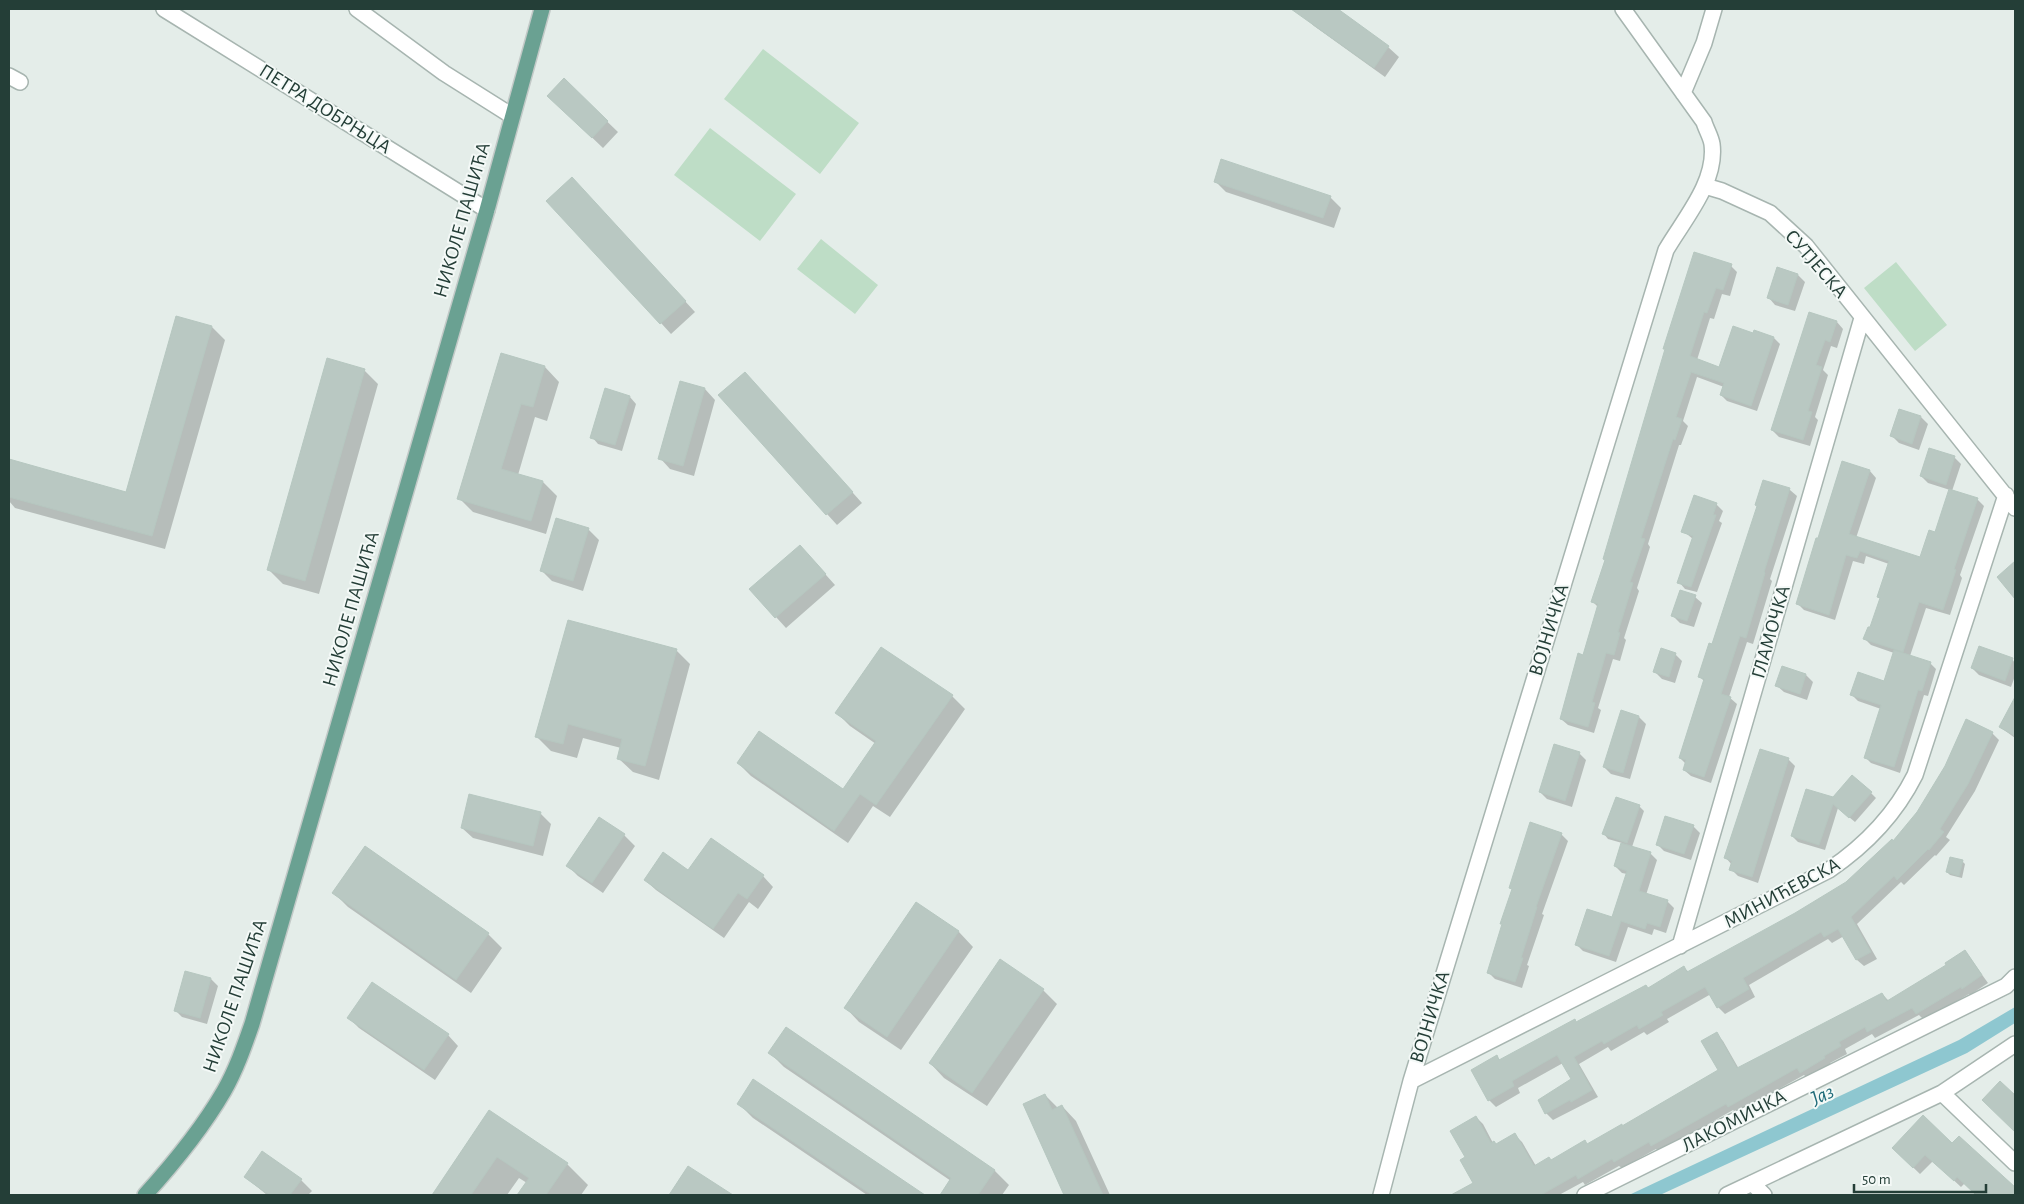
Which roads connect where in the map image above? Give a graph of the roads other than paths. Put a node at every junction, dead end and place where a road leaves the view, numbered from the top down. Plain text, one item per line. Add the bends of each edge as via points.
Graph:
1 (164, 9) edge
2 (357, 9) edge
3 (542, 9) edge
4 (1623, 9) edge
5 (1714, 9) edge
6 (1683, 93) junction
7 (512, 116) junction
8 (1705, 186) junction
9 (487, 210) junction
10 (1862, 318) junction
11 (2006, 495) junction
12 (2015, 508) edge
13 (1680, 946) junction
14 (2015, 978) edge
15 (2015, 1044) edge
16 (1411, 1081) junction
17 (1942, 1093) junction
18 (2015, 1163) edge
19 (1752, 1183) junction
20 (145, 1195) edge
21 (1381, 1195) edge
22 (1585, 1195) edge
23 (1727, 1195) edge
24 (1764, 1195) edge

1 - 9 street, ПЕТРА ДОБРЊЦА
2 - 7 street via 444,73
3 - 7 main road, НИКОЛЕ ПАШИЋА
4 - 6 street
5 - 6 street
6 - 8 street via 1704,122 1712,142 1712,160
7 - 9 main road, НИКОЛЕ ПАШИЋА
8 - 10 street, СУТЈЕСКА via 1770,214 1806,246
8 - 16 street, ВОЈНИЧКА via 1666,250
9 - 20 main road, НИКОЛЕ ПАШИЋА via 252,1024 236,1066 212,1111
10 - 11 street, СУТЈЕСКА
10 - 13 street, ГЛАМОЧКА
11 - 12 street, СУТЈЕСКА
11 - 13 street, МИНИЋЕВСКА via 1915,775 1895,809 1866,841 1830,870
13 - 16 street, МИНИЋЕВСКА
14 - 22 street, ЛАКОМИЧКА via 2006,986
15 - 17 street
16 - 21 street, ВОЈНИЧКА
17 - 18 street
17 - 19 street
19 - 23 street
19 - 24 street

